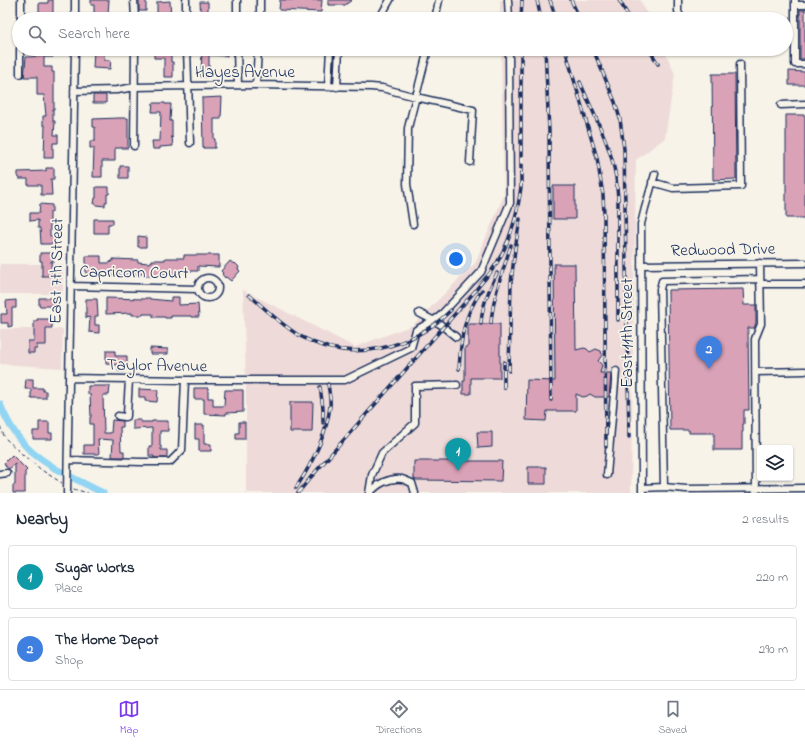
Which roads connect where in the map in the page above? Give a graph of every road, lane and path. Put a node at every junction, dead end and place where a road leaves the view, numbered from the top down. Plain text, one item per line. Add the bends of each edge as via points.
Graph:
1 (21, 0) edge
2 (75, 0) edge
3 (134, 0) edge
4 (186, 0) edge
5 (237, 0) edge
6 (260, 0) edge
7 (390, 0) edge
8 (439, 0) edge
9 (508, 0) edge
10 (678, 0) edge
11 (795, 2) edge
12 (805, 5) edge
13 (21, 12) edge
14 (75, 12) edge
15 (135, 12) edge
16 (186, 12) edge
17 (237, 12) edge
18 (260, 12) edge
19 (383, 12) edge
20 (436, 12) edge
21 (509, 12) edge
22 (678, 12) edge
23 (20, 56) edge
24 (75, 56) edge
25 (135, 56) edge
26 (187, 56) edge
27 (237, 56) edge
28 (258, 56) edge
29 (330, 56) edge
30 (339, 56) edge
31 (426, 56) edge
32 (509, 56) edge
33 (740, 64) dead end
34 (805, 64) edge
35 (20, 74) dead end
36 (256, 85) junction
37 (188, 86) junction
38 (238, 86) junction
39 (135, 87) junction
40 (328, 87) junction
41 (337, 87) junction
42 (74, 91) junction
43 (416, 97) junction
44 (805, 104) edge
45 (781, 105) dead end
46 (190, 143) dead end
47 (134, 146) dead end
48 (470, 162) dead end
49 (655, 174) dead end
50 (652, 182) junction
51 (413, 224) dead end
52 (760, 263) junction
53 (805, 263) edge
54 (641, 265) junction
55 (760, 282) junction
56 (805, 284) edge
57 (71, 286) junction
58 (197, 288) dead end
59 (420, 313) dead end
60 (433, 320) junction
61 (456, 336) dead end
62 (616, 371) dead end
63 (756, 372) junction
64 (805, 372) edge
65 (69, 378) junction
66 (129, 380) junction
67 (185, 380) junction
68 (457, 385) dead end
69 (118, 416) dead end
70 (0, 426) edge
71 (68, 462) junction
72 (607, 475) dead end
73 (67, 485) junction
74 (664, 487) junction
75 (805, 488) edge
76 (642, 490) edge
77 (756, 490) edge
78 (67, 493) edge
79 (88, 493) edge
80 (369, 493) edge
81 (415, 493) edge

1 - 13 street
2 - 14 street
3 - 15 street
4 - 16 street
5 - 17 street
6 - 18 street
7 - 19 street
8 - 20 street
9 - 21 street
10 - 22 street
11 - 12 street
11 - 34 street via 795,64
23 - 35 street
24 - 42 street, East 7th Street
25 - 39 street
26 - 37 street
27 - 38 street
28 - 36 street
29 - 40 street
30 - 41 street
31 - 43 street
32 - 60 street, Taylor Avenue via 510,203 481,272
33 - 50 street via 741,186 673,188
36 - 38 street, Hayes Avenue
36 - 40 street, Hayes Avenue
37 - 38 street, Hayes Avenue
37 - 39 street, Hayes Avenue
37 - 46 street
39 - 42 street, Hayes Avenue
39 - 47 street
40 - 41 street, Hayes Avenue
41 - 43 street, Hayes Avenue via 382,88
42 - 57 street, East 7th Street
43 - 48 street, Hayes Avenue via 473,110
43 - 51 street via 408,128 407,168
44 - 45 street
49 - 50 street, East 11th Street
50 - 54 street, East 11th Street via 641,224
52 - 53 street, Redwood Drive
52 - 54 street, Redwood Drive
52 - 55 street
54 - 76 street, East 11th Street
55 - 56 street
55 - 63 street via 761,324 755,339
55 - 74 street via 662,281 660,290
57 - 58 street, Capricorn Court
57 - 65 street, East 7th Street
59 - 60 street
60 - 61 street
60 - 67 street, Taylor Avenue via 416,330 411,348 345,380
62 - 72 street
63 - 64 street
63 - 77 street
65 - 66 street, Taylor Avenue
65 - 71 street, East 7th Street
66 - 67 street, Taylor Avenue
66 - 69 street via 127,414 125,417
67 - 71 street via 182,450 170,462
68 - 80 street via 415,386 415,423 382,453 372,475
70 - 73 path via 6,438 23,456
71 - 73 street, East 7th Street
73 - 78 street, East 7th Street
73 - 79 path
74 - 76 street
74 - 77 street
75 - 77 street
80 - 81 street via 390,479 402,479 412,483

